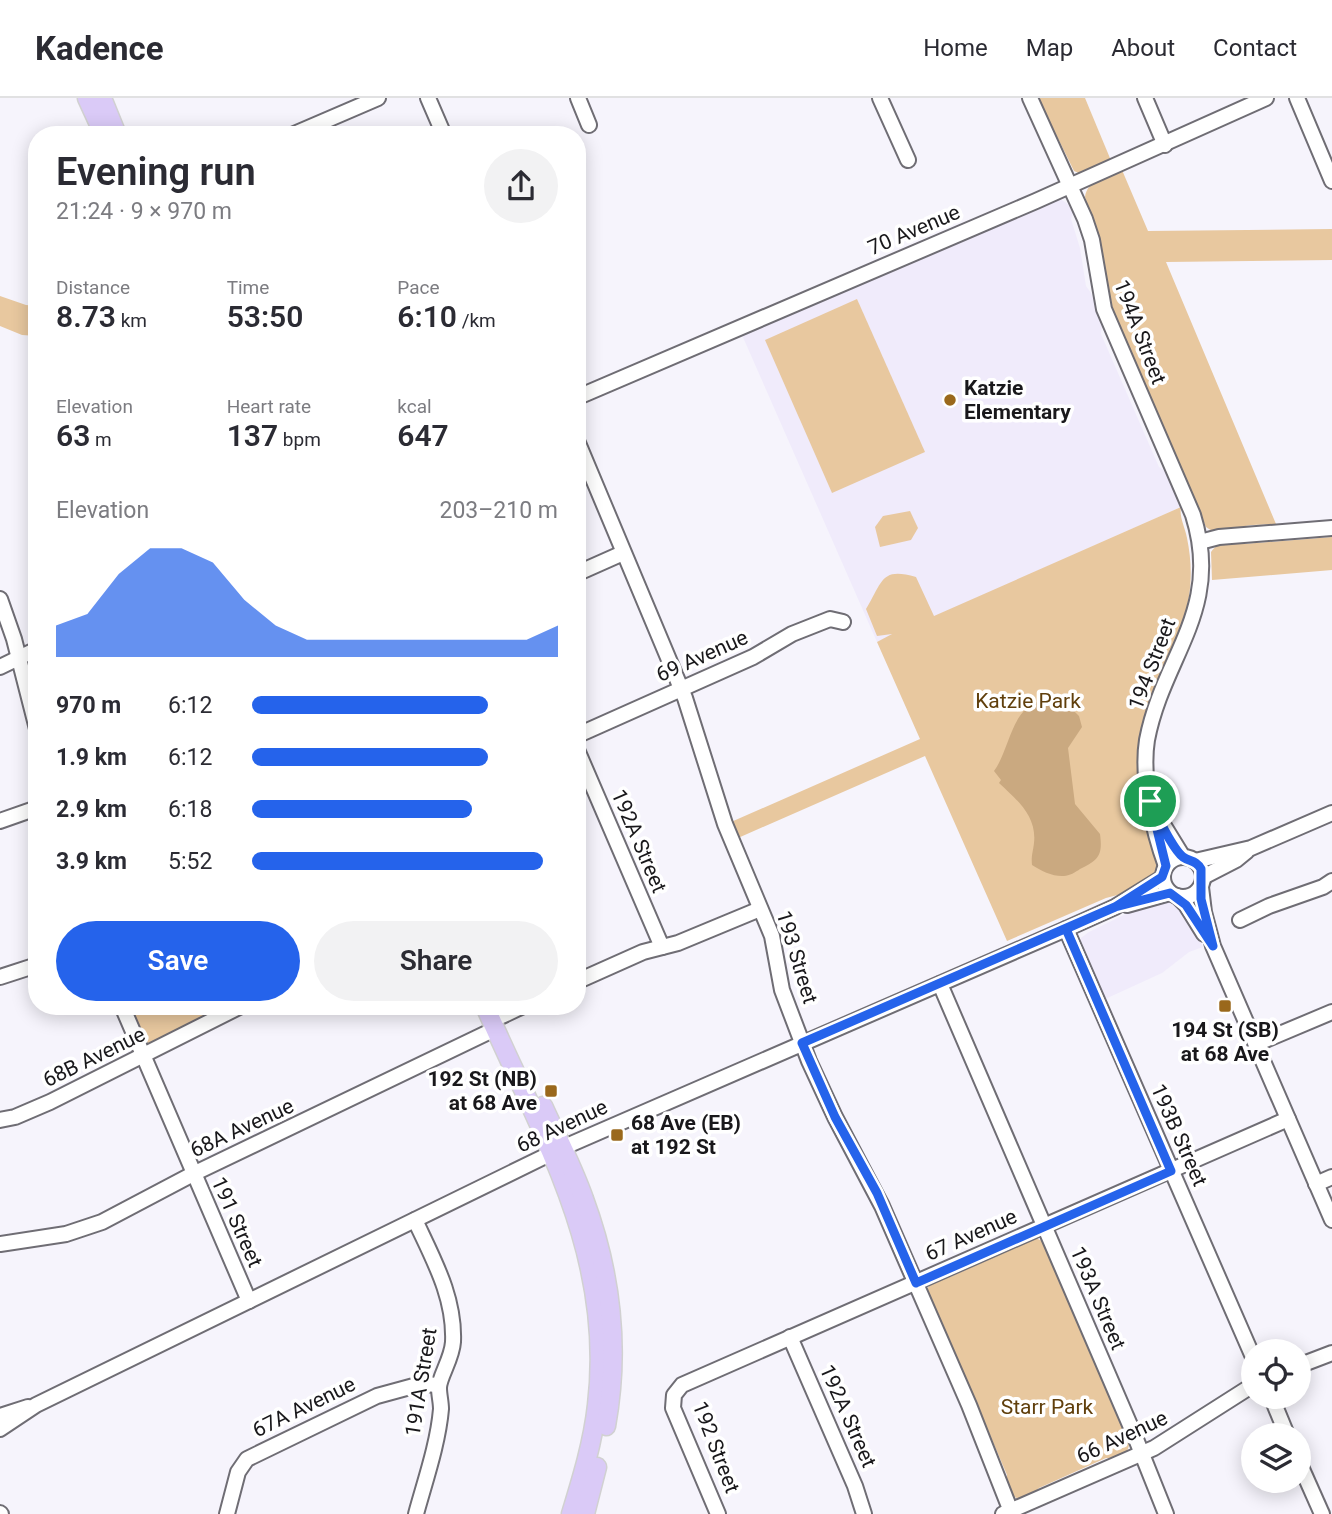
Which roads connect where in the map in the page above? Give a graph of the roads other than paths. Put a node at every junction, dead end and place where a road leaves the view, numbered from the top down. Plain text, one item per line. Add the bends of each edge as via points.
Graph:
1 (87, 98) edge
2 (102, 98) edge
3 (379, 98) edge
4 (428, 98) edge
5 (578, 98) edge
6 (880, 98) edge
7 (1030, 98) edge
8 (1145, 98) edge
9 (1266, 98) edge
10 (1297, 98) edge
11 (589, 125) dead end
12 (100, 126) edge
13 (113, 126) edge
14 (314, 126) edge
15 (440, 126) edge
16 (1165, 145) junction
17 (908, 160) dead end
18 (1332, 181) edge
19 (1071, 185) junction
20 (586, 394) edge
21 (586, 462) edge
22 (1332, 528) edge
23 (1200, 542) junction
24 (624, 554) junction
25 (586, 570) edge
26 (0, 599) edge
27 (843, 622) dead end
28 (28, 654) edge
29 (19, 658) junction
30 (0, 667) edge
31 (681, 688) junction
32 (28, 694) edge
33 (586, 731) edge
34 (586, 771) edge
35 (1150, 801) junction
36 (28, 811) edge
37 (1332, 813) edge
38 (0, 821) edge
39 (1251, 848) junction
40 (1189, 859) junction
41 (1164, 872) junction
42 (1332, 881) edge
43 (1202, 882) junction
44 (1173, 895) junction
45 (1115, 907) junction
46 (761, 909) junction
47 (1240, 920) dead end
48 (1066, 929) junction
49 (1213, 946) junction
50 (662, 947) junction
51 (28, 968) edge
52 (0, 976) edge
53 (586, 977) edge
54 (940, 984) junction
55 (1332, 1012) edge
56 (126, 1015) edge
57 (224, 1015) edge
58 (498, 1017) edge
59 (802, 1043) junction
60 (1256, 1044) junction
61 (142, 1057) junction
62 (1288, 1119) junction
63 (0, 1120) edge
64 (557, 1151) junction
65 (1171, 1171) junction
66 (193, 1174) junction
67 (1332, 1177) edge
68 (1316, 1184) junction
69 (415, 1220) junction
70 (1332, 1220) edge
71 (1044, 1226) junction
72 (0, 1244) edge
73 (916, 1283) junction
74 (249, 1301) junction
75 (790, 1337) junction
76 (1245, 1339) edge
77 (1332, 1353) edge
78 (1311, 1361) edge
79 (439, 1385) junction
80 (1241, 1393) edge
81 (674, 1395) joint
82 (36, 1405) junction
83 (0, 1416) edge
84 (0, 1429) edge
85 (1141, 1454) junction
86 (1311, 1490) edge
87 (1008, 1513) edge
88 (227, 1514) edge
89 (416, 1514) edge
90 (571, 1514) edge
91 (584, 1514) edge
92 (718, 1514) edge
93 (863, 1514) edge
94 (1166, 1514) edge
95 (1322, 1514) edge

1 - 12 main road
2 - 13 main road
3 - 14 street
4 - 15 street
5 - 11 street
6 - 17 street
7 - 19 street, 194A Street
8 - 16 street
9 - 16 street, 70 Avenue
10 - 18 street
16 - 19 street, 70 Avenue
19 - 20 street, 70 Avenue
19 - 23 street, 194A Street via 1092,240 1104,309 1193,515
21 - 24 street, 193 Street
22 - 23 street
23 - 35 street, 194 Street via 1202,569 1195,609 1154,712 1147,743
24 - 25 street
24 - 31 street, 193 Street
26 - 29 street
27 - 31 street, 69 Avenue via 830,619 792,634 753,657
28 - 29 street
29 - 30 street
29 - 32 street
31 - 33 street, 69 Avenue
31 - 46 street, 193 Street via 725,824
34 - 50 street, 192A Street
35 - 40 street, 194 Street via 1170,839
35 - 41 street, 194 Street
36 - 38 street
37 - 39 street
39 - 40 street
39 - 43 street
40 - 41 street via 1174,859
40 - 43 street via 1200,867
41 - 44 street via 1164,885
41 - 45 street, 68 Avenue
42 - 47 street
43 - 44 street via 1192,895
43 - 49 street via 1203,912
44 - 45 street, 68 Avenue
44 - 49 street via 1186,905
45 - 48 street, 68 Avenue
46 - 50 street
46 - 59 street, 193 Street via 772,936 785,1001
48 - 54 street, 68 Avenue
48 - 65 street, 193B Street
49 - 60 street
50 - 53 street
51 - 52 street
54 - 59 street, 68 Avenue
54 - 71 street, 193A Street
55 - 60 street
56 - 61 street, 191 Street
57 - 61 street, 68B Avenue
58 - 64 main road
58 - 66 street, 68A Avenue
59 - 64 street, 68 Avenue
59 - 73 street, 193 Street
60 - 62 street
61 - 63 street, 68B Avenue via 33,1110
61 - 66 street, 191 Street
62 - 65 street, 67 Avenue
62 - 68 street
64 - 69 street, 68 Avenue
64 - 90 main road via 593,1272 600,1323 597,1408
64 - 91 main road via 583,1196 598,1240 611,1321 610,1401
65 - 71 street, 67 Avenue
65 - 76 street, 193B Street
66 - 72 street, 68A Avenue via 102,1222 66,1234
66 - 74 street, 191 Street
67 - 68 street
68 - 70 street
69 - 74 street, 68 Avenue
69 - 79 street, 191A Street via 445,1286 452,1323 451,1355
71 - 73 street, 67 Avenue
71 - 85 street, 193A Street
73 - 75 street, 67 Avenue
73 - 87 street, 193 Street via 969,1405
74 - 82 street, 68 Avenue
75 - 81 street, 67 Avenue via 693,1379
75 - 93 street, 192A Street
77 - 78 street
79 - 88 street, 67A Avenue via 421,1384 377,1396 247,1459 238,1472
79 - 89 street, 191A Street via 439,1422
80 - 85 street, 66 Avenue
81 - 92 street, 192 Street via 677,1422
82 - 83 street, 68 Avenue
82 - 84 street, 68 Avenue
85 - 87 street, 66 Avenue
85 - 94 street, 193A Street
86 - 95 street

